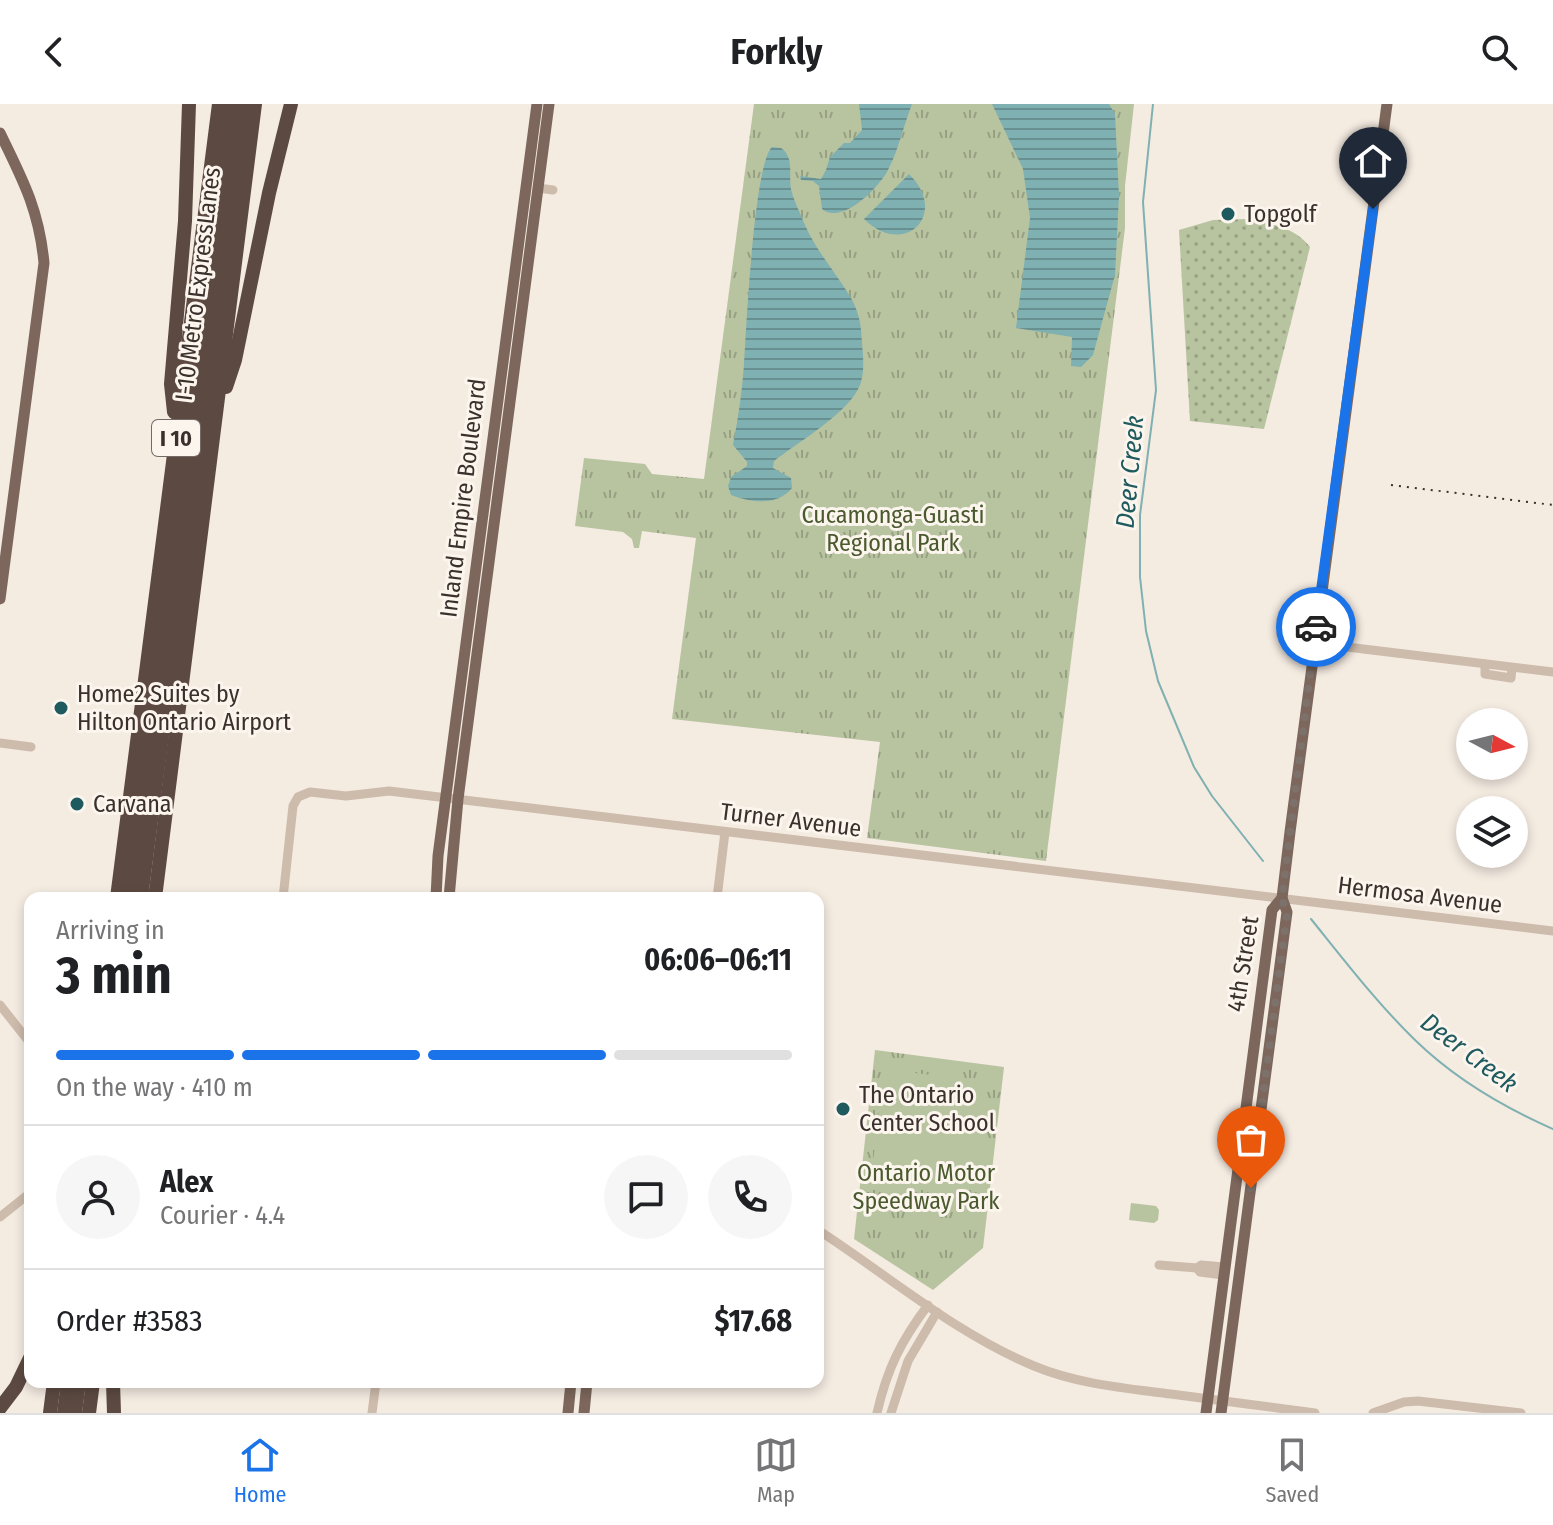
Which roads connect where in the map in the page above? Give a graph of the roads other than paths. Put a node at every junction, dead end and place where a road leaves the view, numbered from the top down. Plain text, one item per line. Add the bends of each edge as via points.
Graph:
1 (189, 104) edge
2 (219, 104) edge
3 (231, 104) edge
4 (243, 104) edge
5 (255, 104) edge
6 (291, 104) edge
7 (537, 104) edge
8 (549, 104) edge
9 (1387, 104) edge
10 (0, 133) edge
11 (538, 188) junction
12 (553, 190) dead end
13 (215, 421) junction
14 (177, 432) junction
15 (0, 599) edge
16 (1314, 643) junction
17 (1553, 672) edge
18 (0, 743) edge
19 (31, 747) dead end
20 (452, 799) junction
21 (725, 832) junction
22 (118, 892) edge
23 (130, 892) edge
24 (142, 892) edge
25 (156, 892) edge
26 (284, 892) edge
27 (437, 892) edge
28 (449, 892) edge
29 (718, 892) edge
30 (1282, 898) junction
31 (1553, 931) edge
32 (0, 1005) edge
33 (24, 1035) edge
34 (24, 1198) edge
35 (0, 1217) edge
36 (824, 1234) edge
37 (1159, 1265) dead end
38 (1223, 1271) junction
39 (933, 1309) junction
40 (24, 1370) edge
41 (53, 1388) edge
42 (67, 1388) edge
43 (78, 1388) edge
44 (92, 1388) edge
45 (113, 1388) edge
46 (375, 1388) edge
47 (570, 1388) edge
48 (586, 1388) edge
49 (1208, 1399) junction
50 (1222, 1407) edge
51 (0, 1408) edge
52 (1451, 1409) edge
53 (50, 1413) edge
54 (64, 1413) edge
55 (75, 1413) edge
56 (89, 1413) edge
57 (114, 1413) edge
58 (372, 1413) edge
59 (568, 1413) edge
60 (584, 1413) edge
61 (877, 1413) edge
62 (891, 1413) edge
63 (1206, 1413) edge
64 (1315, 1413) edge
65 (1373, 1413) edge
66 (1521, 1413) edge

1 - 14 highway via 171,384
2 - 14 highway, I 10
3 - 23 highway, I-10 Metro ExpressLanes
4 - 24 highway, I-10 Metro ExpressLanes
5 - 13 highway, I 10
6 - 13 highway via 235,360
7 - 20 main road, Inland Empire Boulevard
8 - 11 main road, Inland Empire Boulevard
9 - 16 main road
10 - 15 main road via 30,193 44,263
11 - 12 street
11 - 20 main road, Inland Empire Boulevard
13 - 25 highway, I 10
14 - 22 highway, I 10
16 - 17 street
16 - 30 main road
18 - 19 street
20 - 21 street, Turner Avenue
20 - 26 street, Turner Avenue via 376,791 346,796 310,792 298,797
20 - 27 main road, Inland Empire Boulevard
20 - 28 main road, Inland Empire Boulevard
21 - 29 street
21 - 30 street, Turner Avenue
30 - 31 street, Hermosa Avenue
30 - 38 main road, 4th Street via 1272,910
30 - 50 main road, 4th Street via 1287,914
32 - 33 street
34 - 35 street
36 - 39 street
37 - 38 street
38 - 49 main road, 4th Street
39 - 49 street via 1000,1350 1058,1375
39 - 61 street via 905,1337
39 - 62 street
40 - 51 highway
41 - 53 highway
42 - 54 highway
43 - 55 highway
44 - 56 highway
45 - 57 highway
46 - 58 street
47 - 59 main road
48 - 60 main road
49 - 50 street
49 - 63 main road, 4th Street
50 - 64 street
52 - 65 street via 1404,1402
52 - 66 street

